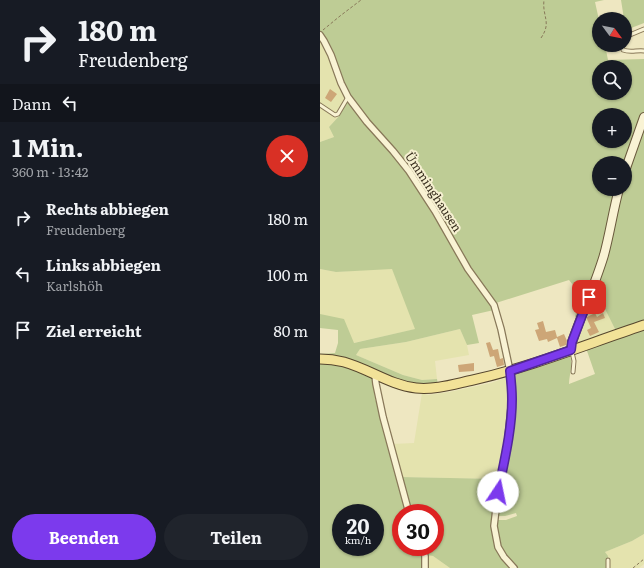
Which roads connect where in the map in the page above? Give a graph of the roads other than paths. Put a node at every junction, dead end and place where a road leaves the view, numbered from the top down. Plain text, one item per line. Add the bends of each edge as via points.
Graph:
1 (644, 29) edge
2 (320, 34) edge
3 (632, 34) edge
4 (632, 51) edge
5 (644, 51) edge
6 (348, 97) junction
7 (320, 105) edge
8 (644, 117) edge
9 (630, 156) edge
10 (617, 196) edge
11 (644, 325) edge
12 (571, 350) junction
13 (320, 359) edge
14 (510, 371) junction
15 (573, 372) dead end
16 (375, 374) junction
17 (407, 504) edge
18 (425, 556) edge
19 (608, 560) dead end
20 (425, 568) edge
21 (514, 568) edge
22 (608, 568) edge

1 - 3 lane
2 - 6 street, Ümminghausen
4 - 5 lane
6 - 7 lane via 335,115
6 - 14 street, Ümminghausen via 409,171 468,269 493,302
8 - 9 main road
10 - 12 main road via 604,254
11 - 12 main road
12 - 14 main road
12 - 15 lane
13 - 16 main road via 345,362
14 - 16 main road via 430,388 393,383
14 - 21 street, Ümminghausen via 510,421 494,526 498,546
16 - 17 street via 383,417
18 - 20 street
19 - 22 lane

